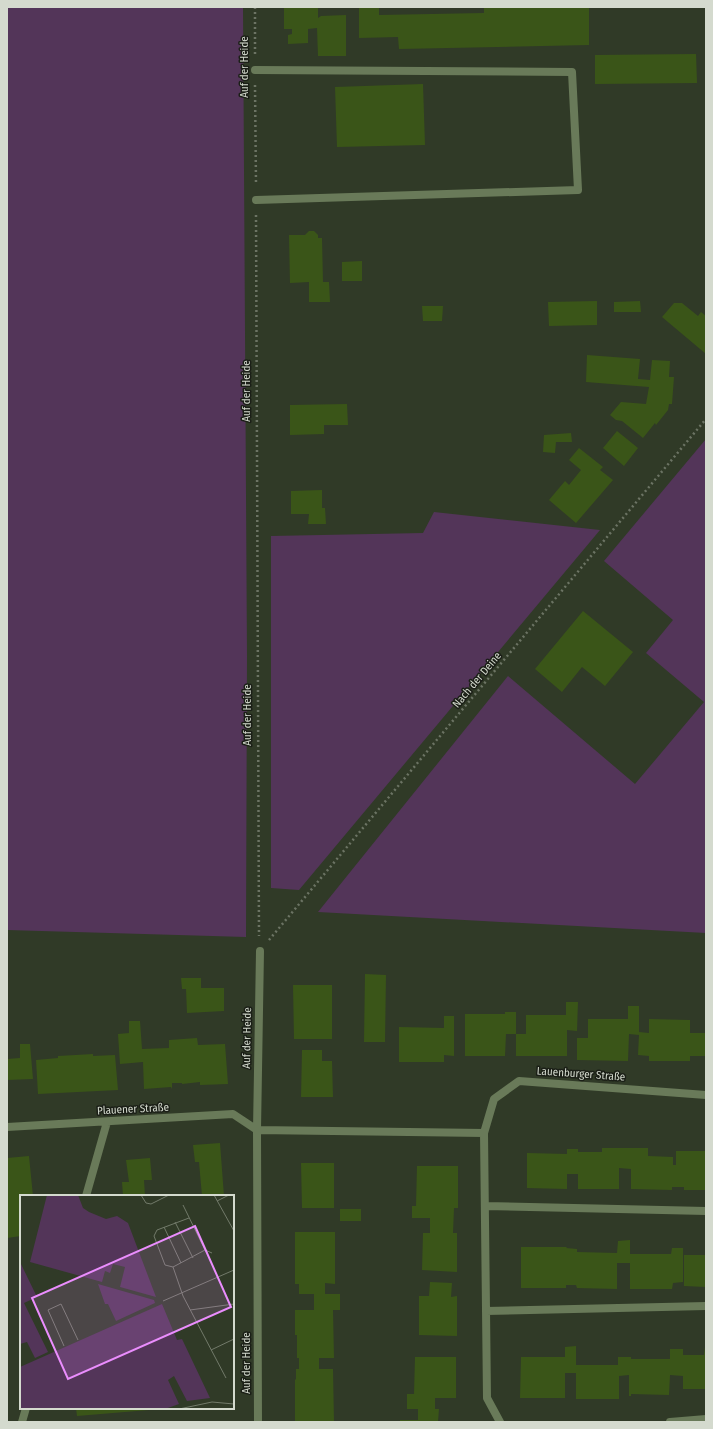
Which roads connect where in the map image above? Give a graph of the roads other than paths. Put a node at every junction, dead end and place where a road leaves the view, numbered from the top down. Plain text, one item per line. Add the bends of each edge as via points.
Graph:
1 (255, 70) road end
2 (256, 200) road end
3 (260, 951) road end
4 (706, 1095) edge
5 (108, 1122) junction
6 (7, 1127) edge
7 (257, 1130) junction
8 (484, 1132) junction
9 (86, 1195) edge
10 (485, 1206) junction
11 (706, 1211) edge
12 (706, 1306) edge
13 (486, 1311) junction
14 (26, 1409) edge
15 (706, 1419) edge
16 (22, 1422) edge
17 (258, 1422) edge
18 (500, 1422) edge
19 (670, 1422) edge

1 - 2 street via 572,72 578,190
3 - 7 street, Auf der Heide
4 - 8 street, Lauenburger Straße via 519,1081 494,1099
5 - 6 street, Plauener Straße
5 - 7 street, Plauener Straße via 233,1114
5 - 9 street
7 - 8 street
7 - 17 street, Auf der Heide
8 - 10 street, Lauenburger Straße
10 - 11 street
10 - 13 street, Lauenburger Straße
12 - 13 street
13 - 18 street, Lauenburger Straße via 487,1398
14 - 16 street
15 - 19 street

